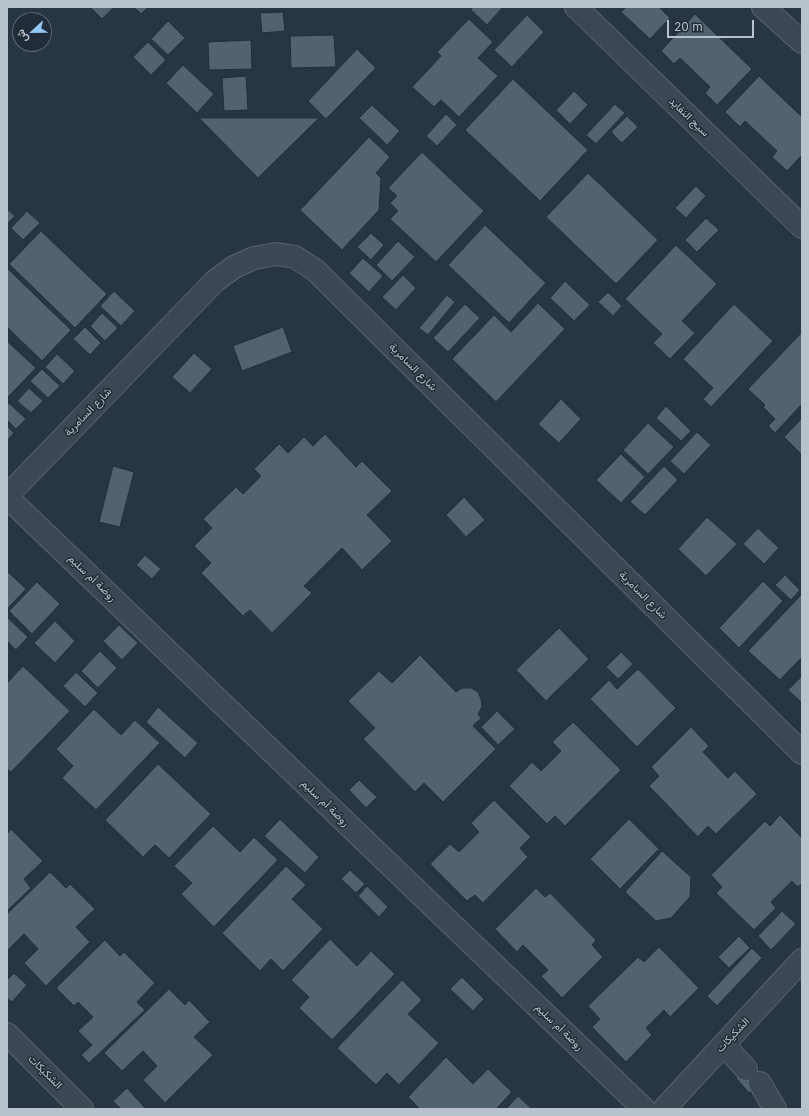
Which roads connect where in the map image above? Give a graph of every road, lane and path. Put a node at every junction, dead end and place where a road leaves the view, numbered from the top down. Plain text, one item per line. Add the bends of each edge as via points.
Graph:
1 (576, 7) edge
2 (763, 7) edge
3 (802, 42) edge
4 (802, 227) edge
5 (7, 496) edge
6 (802, 753) edge
7 (802, 960) edge
8 (7, 1034) edge
9 (724, 1045) junction
10 (82, 1109) edge
11 (644, 1109) edge
12 (664, 1109) edge
13 (775, 1109) edge

1 - 4 street, سيج النفايد
2 - 3 street
5 - 6 street, شارع السامرية via 215,281 234,267 254,258 276,254 295,257 315,270
5 - 11 street, روضة أم سليم
7 - 9 street, الشكيكات
8 - 10 street, الشكيكات
9 - 12 street, الشكيكات
9 - 13 street via 753,1076

